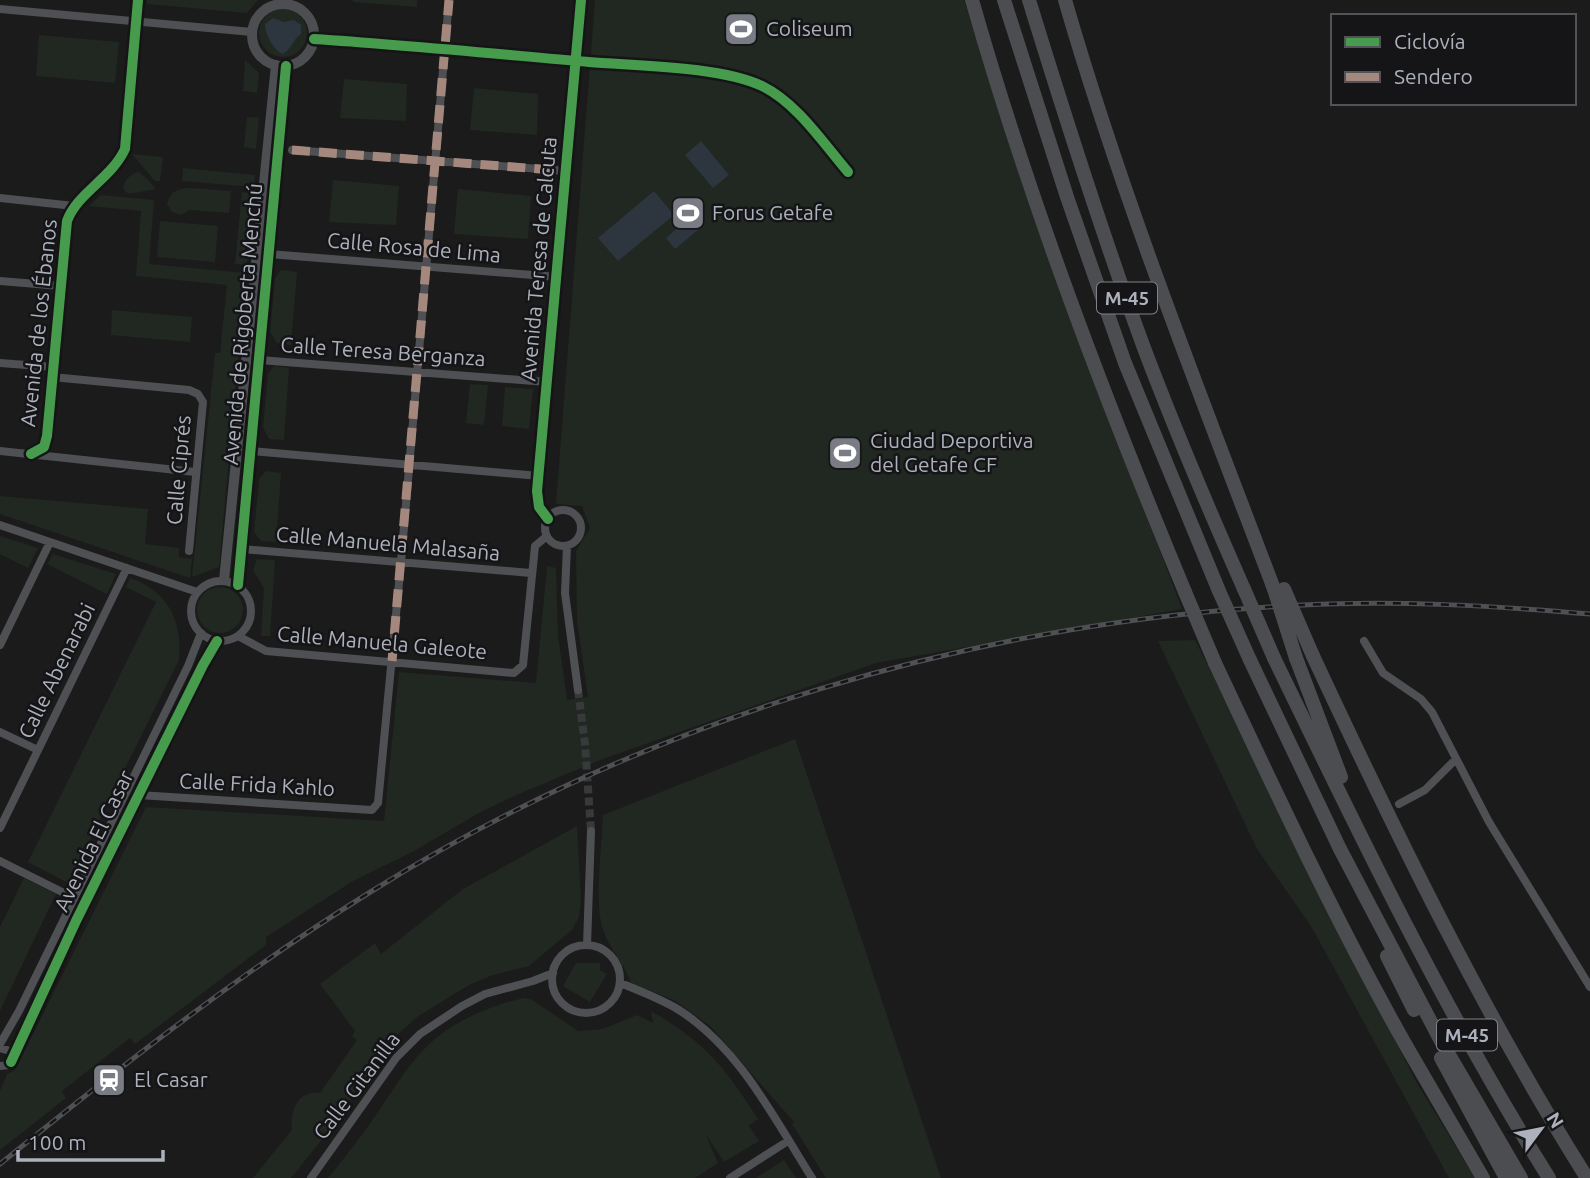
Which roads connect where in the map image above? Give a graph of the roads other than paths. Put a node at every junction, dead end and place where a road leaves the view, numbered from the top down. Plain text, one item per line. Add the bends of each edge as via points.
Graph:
1 (138, 0) edge
2 (449, 0) edge
3 (581, 0) edge
4 (972, 0) edge
5 (1004, 0) edge
6 (1029, 0) edge
7 (1065, 0) edge
8 (281, 2) edge
9 (293, 2) edge
10 (0, 9) edge
11 (137, 22) junction
12 (252, 33) junction
13 (314, 39) junction
14 (445, 49) junction
15 (576, 61) junction
16 (281, 65) junction
17 (292, 150) dead end
18 (435, 160) junction
19 (566, 171) junction
20 (848, 172) dead end
21 (0, 198) edge
22 (75, 206) junction
23 (269, 254) junction
24 (426, 267) junction
25 (557, 277) junction
26 (0, 281) edge
27 (61, 286) junction
28 (259, 360) junction
29 (0, 363) edge
30 (53, 367) junction
31 (417, 371) junction
32 (52, 377) junction
33 (547, 382) junction
34 (0, 451) edge
35 (251, 451) junction
36 (31, 454) junction
37 (409, 466) junction
38 (195, 472) junction
39 (539, 476) junction
40 (548, 519) junction
41 (0, 525) edge
42 (547, 536) junction
43 (50, 542) junction
44 (567, 546) junction
45 (242, 549) junction
46 (189, 551) dead end
47 (401, 562) junction
48 (127, 568) junction
49 (531, 573) junction
50 (224, 580) junction
51 (238, 585) junction
52 (1279, 589) junction
53 (197, 592) junction
54 (201, 633) junction
55 (238, 636) junction
56 (218, 641) junction
57 (1364, 641) dead end
58 (0, 645) edge
59 (392, 661) junction
60 (578, 690) tunnel mouth
61 (0, 732) edge
62 (38, 750) junction
63 (1456, 759) junction
64 (139, 795) junction
65 (1399, 804) dead end
66 (0, 828) edge
67 (591, 831) tunnel mouth
68 (0, 861) edge
69 (1390, 890) junction
70 (1363, 893) junction
71 (74, 898) junction
72 (587, 945) junction
73 (553, 974) junction
74 (620, 983) junction
75 (1590, 987) edge
76 (0, 1046) edge
77 (7, 1064) edge
78 (0, 1072) edge
79 (788, 1141) junction
80 (311, 1178) edge
81 (730, 1178) edge
82 (812, 1178) edge
83 (1483, 1178) edge
84 (1506, 1178) edge
85 (1521, 1178) edge
86 (1549, 1178) edge
87 (1587, 1178) edge

1 - 11 street, Avenida de los Ébanos
2 - 14 street
3 - 15 street, Avenida Teresa de Calcuta
4 - 83 highway, bridge via 1040,221 1096,374 1215,663 1354,946
5 - 70 highway, M-45, bridge via 1125,363 1219,591
6 - 69 highway, M-45, bridge via 1086,182 1194,475 1274,658
7 - 52 highway via 1167,308
8 - 9 street
8 - 12 street via 258,16
9 - 13 street via 310,18
10 - 11 street
11 - 12 street
11 - 22 street, Avenida de los Ébanos via 125,149 113,169
12 - 16 street via 261,57
13 - 14 street
13 - 16 street via 303,58
14 - 15 street
14 - 18 street
15 - 19 street, Avenida Teresa de Calcuta
15 - 20 street via 711,73 762,86 788,104
16 - 23 street, Avenida de Rigoberta Menchú
16 - 50 street, Avenida de Rigoberta Menchú
17 - 18 street
18 - 19 street
18 - 24 street
19 - 25 street, Avenida Teresa de Calcuta
21 - 22 street
22 - 27 street, Avenida de los Ébanos via 66,221
23 - 24 street, Calle Rosa de Lima
23 - 28 street, Avenida de Rigoberta Menchú
24 - 25 street, Calle Rosa de Lima
24 - 31 street
25 - 33 street, Avenida Teresa de Calcuta
26 - 27 street
27 - 30 street, Avenida de los Ébanos
28 - 31 street, Calle Teresa Berganza
28 - 35 street, Avenida de Rigoberta Menchú
29 - 30 street
30 - 32 street, Avenida de los Ébanos
31 - 33 street, Calle Teresa Berganza
31 - 37 street
32 - 36 street, Avenida de los Ébanos via 44,447
32 - 38 street, Calle Ciprés via 198,394 203,402
33 - 39 street, Avenida Teresa de Calcuta
34 - 36 street
35 - 37 street
35 - 45 street, Avenida de Rigoberta Menchú
36 - 38 street
37 - 39 street
37 - 47 street
38 - 46 street, Calle Ciprés
39 - 40 street, Avenida Teresa de Calcuta via 539,507
40 - 42 street
40 - 44 street via 562,510 578,518 580,535
41 - 43 street
42 - 44 street via 555,544
42 - 49 street via 535,546
43 - 48 street
43 - 58 street
44 - 60 street via 565,593
45 - 47 street, Calle Manuela Malasaña
45 - 51 street, Avenida de Rigoberta Menchú
47 - 49 street, Calle Manuela Malasaña
47 - 59 street
48 - 53 street
48 - 62 street, Calle Abenarabi
49 - 59 street, Calle Manuela Galeote via 523,665 514,673
50 - 51 street
50 - 53 street
51 - 55 street via 246,592 252,611
52 - 69 highway, bridge via 1296,658
52 - 87 highway, bridge via 1416,874
53 - 54 street via 192,618
54 - 56 street
54 - 71 street, Avenida El Casar
55 - 56 street
55 - 59 street, Calle Manuela Galeote via 266,650
56 - 64 street, Avenida El Casar
57 - 63 street via 1383,673 1432,712
59 - 64 street, Calle Frida Kahlo via 378,803 373,810
61 - 62 street
62 - 66 street, Calle Abenarabi
63 - 65 street via 1425,790
63 - 75 street
64 - 77 street, Avenida El Casar
67 - 72 street
68 - 71 street
69 - 86 highway, M-45
70 - 84 highway via 1394,974
70 - 85 highway, M-45 via 1441,1041
71 - 76 street, Avenida El Casar
72 - 73 street via 566,952
72 - 74 street via 611,956
73 - 74 street via 556,994 580,1013 605,1008
73 - 80 street, Calle Gitanilla via 485,994 420,1034 396,1058
74 - 79 street via 678,1009 713,1037 736,1060
76 - 77 street via 10,1051
77 - 78 street, Avenida El Casar
79 - 81 street
79 - 82 street

